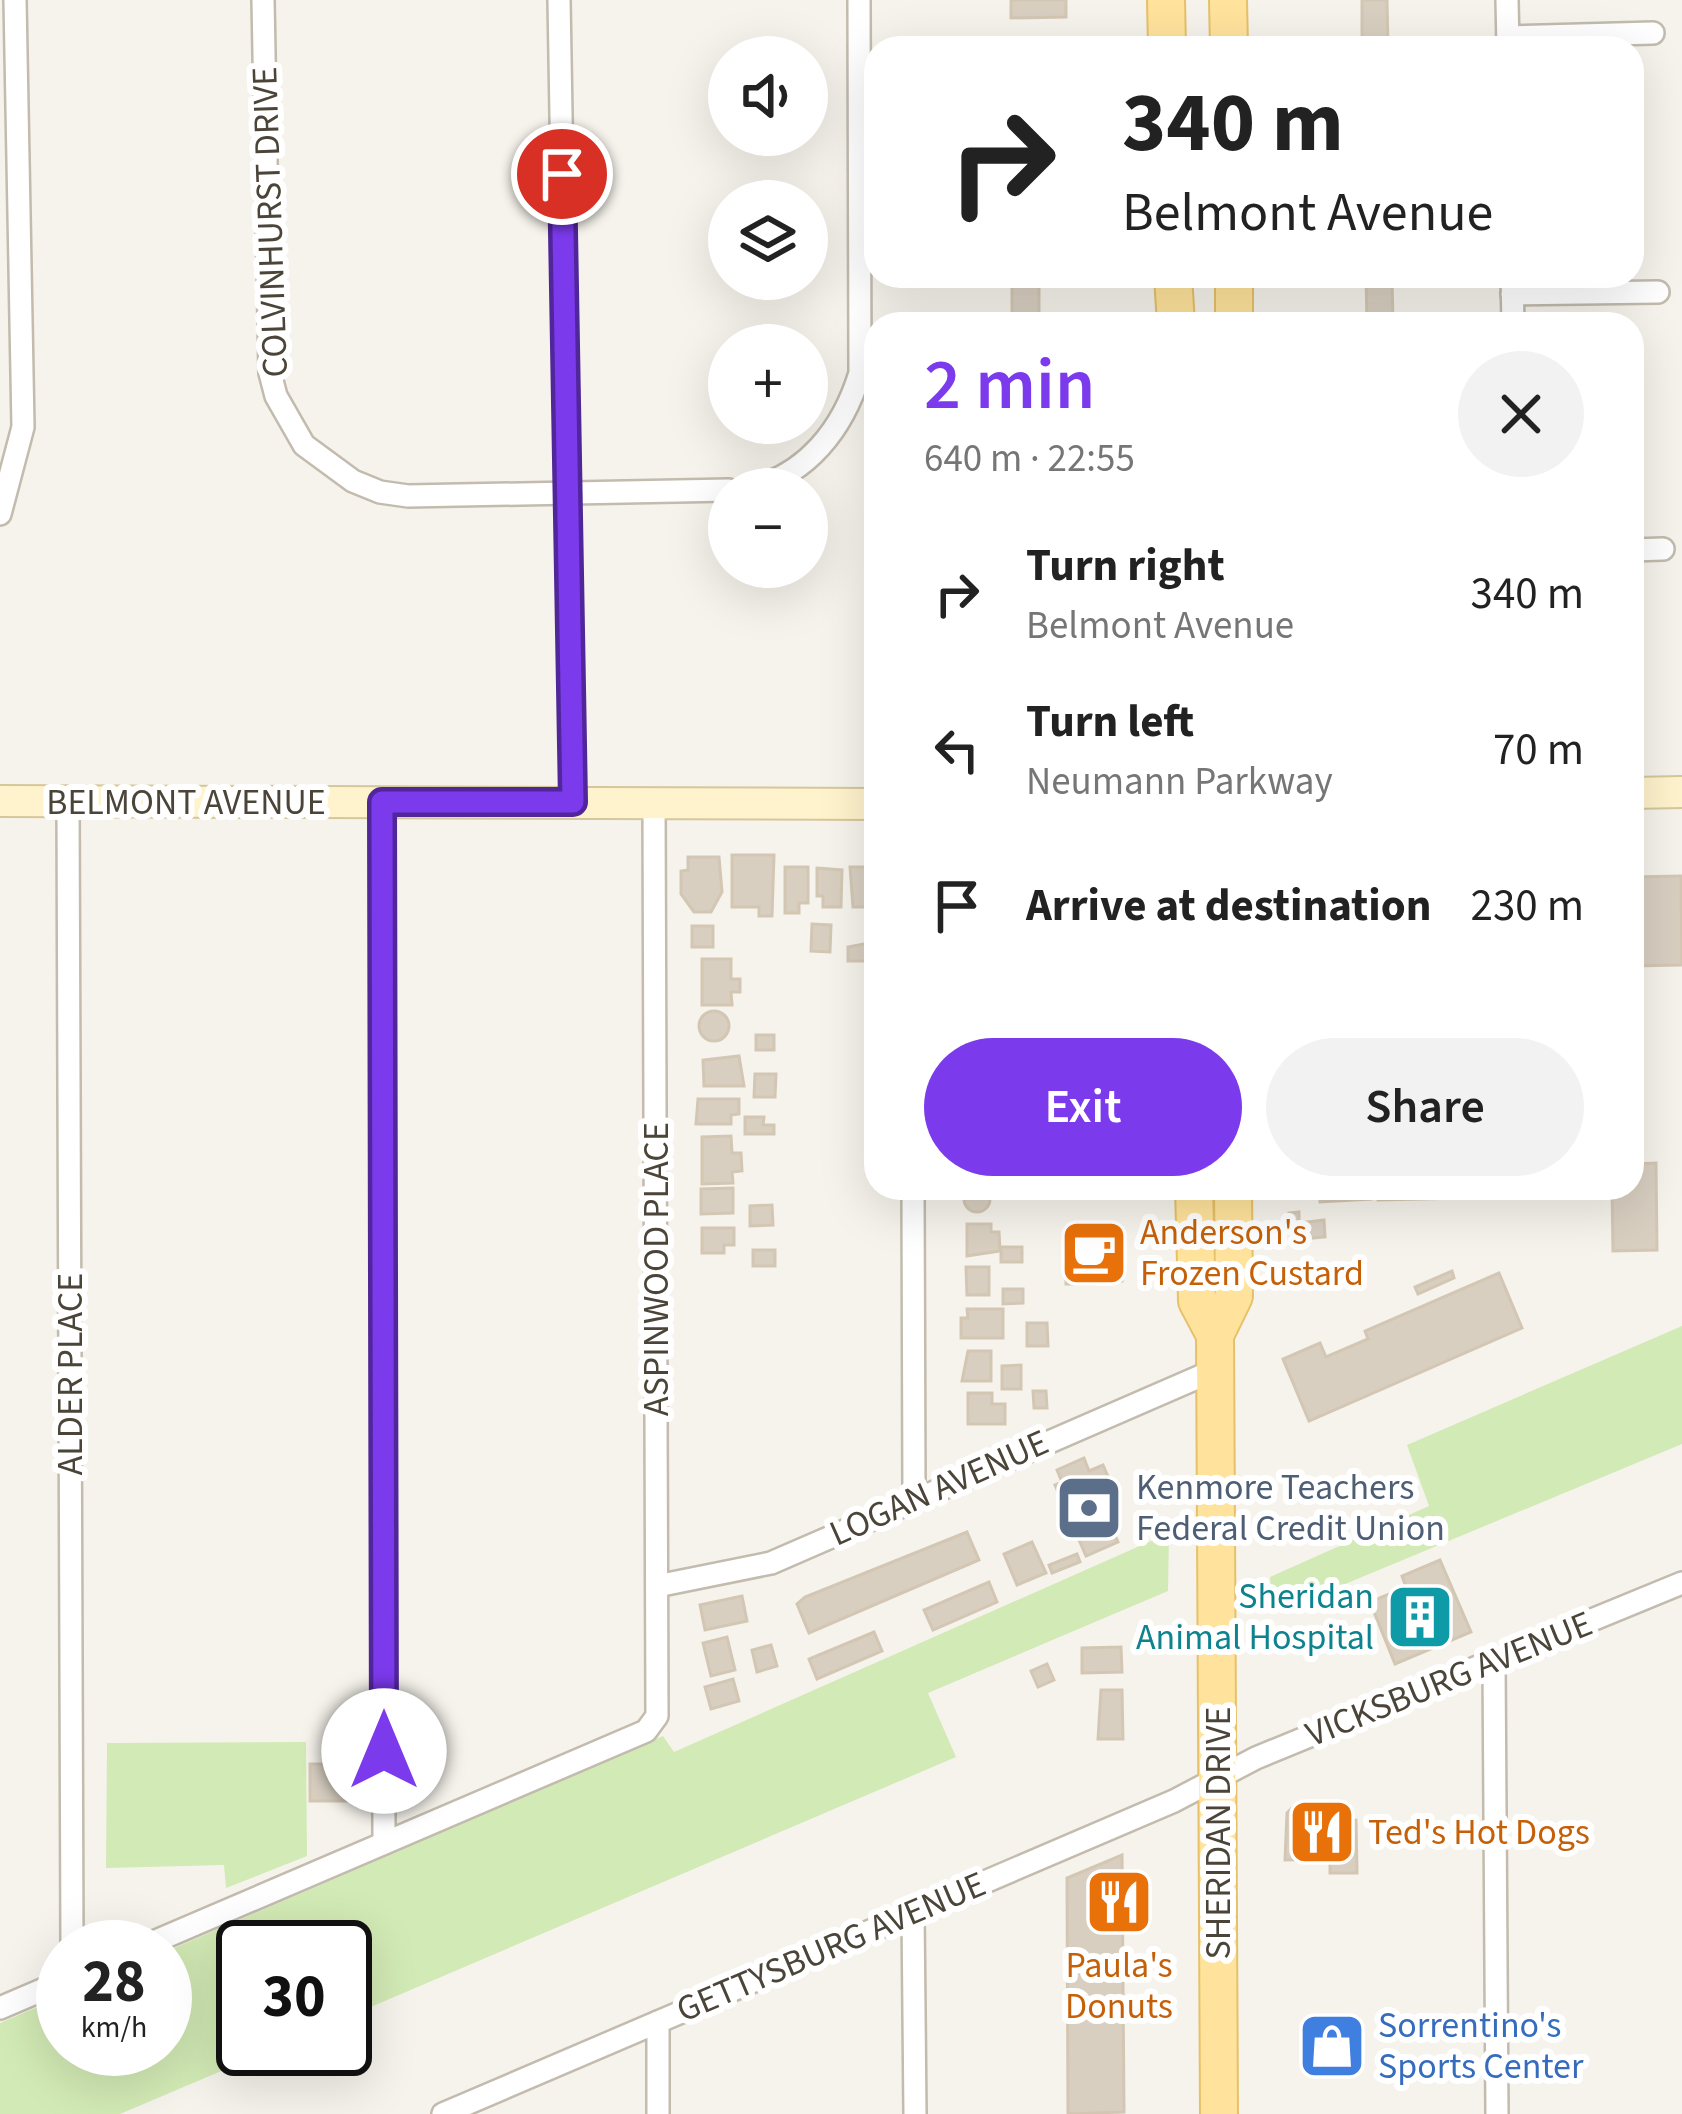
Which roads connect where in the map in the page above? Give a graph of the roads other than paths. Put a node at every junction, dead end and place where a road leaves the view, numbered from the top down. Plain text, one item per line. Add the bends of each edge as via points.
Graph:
1 (15, 0) edge
2 (263, 0) edge
3 (560, 0) edge
4 (859, 0) edge
5 (1166, 0) edge
6 (1228, 0) edge
7 (1507, 0) edge
8 (1653, 33) dead end
9 (1167, 36) edge
10 (1229, 36) edge
11 (1508, 36) edge
12 (1605, 36) edge
13 (1575, 288) edge
14 (1658, 292) dead end
15 (795, 468) edge
16 (708, 491) edge
17 (568, 494) junction
18 (0, 514) edge
19 (1663, 549) dead end
20 (1644, 550) edge
21 (1682, 792) edge
22 (1644, 793) edge
23 (0, 801) edge
24 (68, 801) junction
25 (382, 802) junction
26 (573, 802) junction
27 (654, 803) junction
28 (864, 804) edge
29 (913, 1200) edge
30 (1194, 1200) edge
31 (1233, 1200) edge
32 (1215, 1353) junction
33 (914, 1497) junction
34 (1682, 1583) edge
35 (657, 1586) junction
36 (1494, 1661) junction
37 (1218, 1778) junction
38 (384, 1843) junction
39 (913, 1912) junction
40 (72, 1920) edge
41 (192, 1926) edge
42 (36, 1993) edge
43 (0, 2008) edge
44 (658, 2022) junction
45 (443, 2114) edge
46 (658, 2114) edge
47 (915, 2114) edge
48 (1219, 2114) edge
49 (1497, 2114) edge

1 - 18 street via 22,427
2 - 17 street, COLVINHURST DRIVE via 270,373 287,421 322,462 380,492
3 - 17 street
4 - 15 street via 860,374 824,443
5 - 9 main road
6 - 10 main road
7 - 11 street
8 - 12 street
13 - 14 street
16 - 17 street, COLVINHURST DRIVE
17 - 26 street
19 - 20 street
21 - 22 street
23 - 24 street, BELMONT AVENUE
24 - 25 street, BELMONT AVENUE
24 - 40 street, ALDER PLACE
25 - 26 street, BELMONT AVENUE
25 - 38 street
26 - 27 street, BELMONT AVENUE
27 - 28 street, BELMONT AVENUE
27 - 35 street, ASPINWOOD PLACE
29 - 33 street
30 - 32 main road, SHERIDAN DRIVE via 1197,1301
31 - 32 main road, SHERIDAN DRIVE via 1234,1296
32 - 33 street, LOGAN AVENUE
32 - 37 main road, SHERIDAN DRIVE
33 - 35 street, LOGAN AVENUE via 770,1563
34 - 36 street, VICKSBURG AVENUE
35 - 38 street, ASPINWOOD PLACE via 657,1716 646,1731
36 - 37 street, VICKSBURG AVENUE
36 - 49 street
37 - 39 street, GETTYSBURG AVENUE
37 - 48 main road, SHERIDAN DRIVE
38 - 41 street
39 - 44 street, GETTYSBURG AVENUE
39 - 47 street
42 - 43 street
44 - 45 street, GETTYSBURG AVENUE
44 - 46 street

